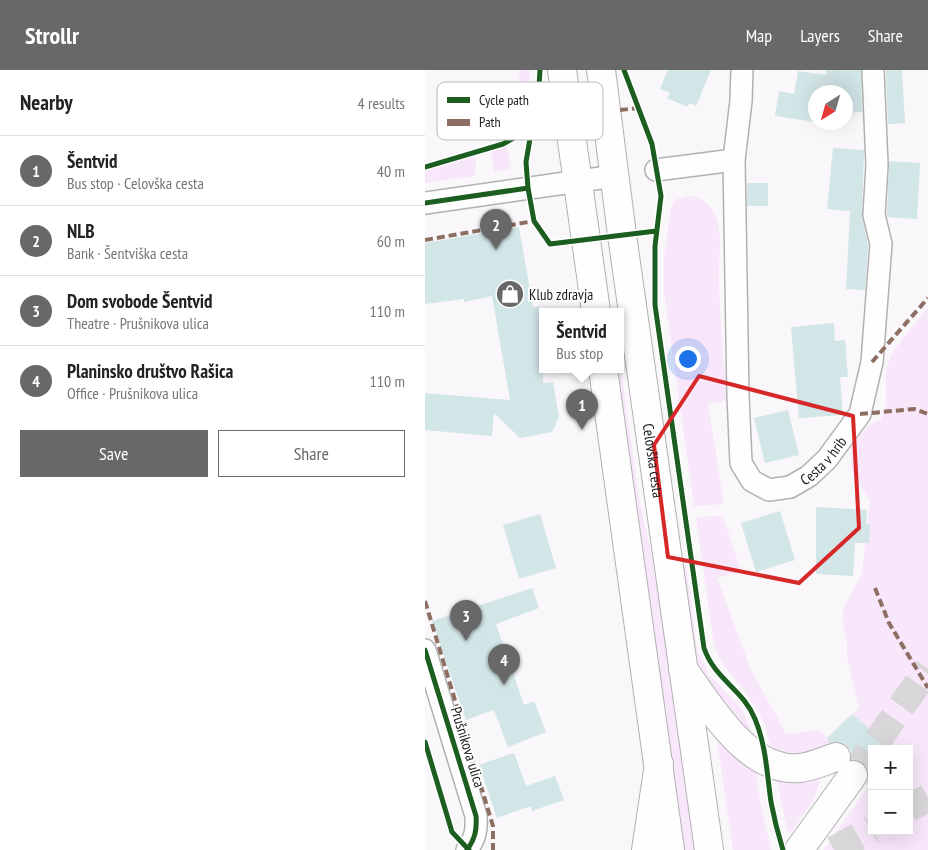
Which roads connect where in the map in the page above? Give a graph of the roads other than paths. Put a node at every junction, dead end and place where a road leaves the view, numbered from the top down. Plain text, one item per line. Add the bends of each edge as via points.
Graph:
1 (743, 70) edge
2 (873, 70) edge
3 (603, 85) edge
4 (571, 140) edge
5 (734, 160) junction
6 (657, 170) dead end
7 (615, 176) junction
8 (577, 181) junction
9 (425, 203) edge
10 (596, 308) edge
11 (604, 373) edge
12 (425, 650) edge
13 (683, 669) junction
14 (659, 764) junction
15 (805, 843) edge
16 (467, 850) edge
17 (647, 850) edge
18 (671, 850) edge
19 (709, 850) edge

1 - 5 street, Cesta v hrib
2 - 5 street, Cesta v hrib via 877,165 875,214 881,244 872,362 866,388 859,414 827,459 809,476 789,487 769,490 752,481 741,463
3 - 7 main road, Celovška cesta
4 - 8 main road
5 - 6 street
7 - 8 street
7 - 13 main road, Celovška cesta
8 - 9 street
8 - 10 main road
11 - 14 main road
12 - 16 street, Prušnikova ulica via 475,816 475,839
13 - 15 main road via 712,710 756,756 783,768 833,766
13 - 19 main road, Celovška cesta
14 - 17 main road
14 - 18 main road

